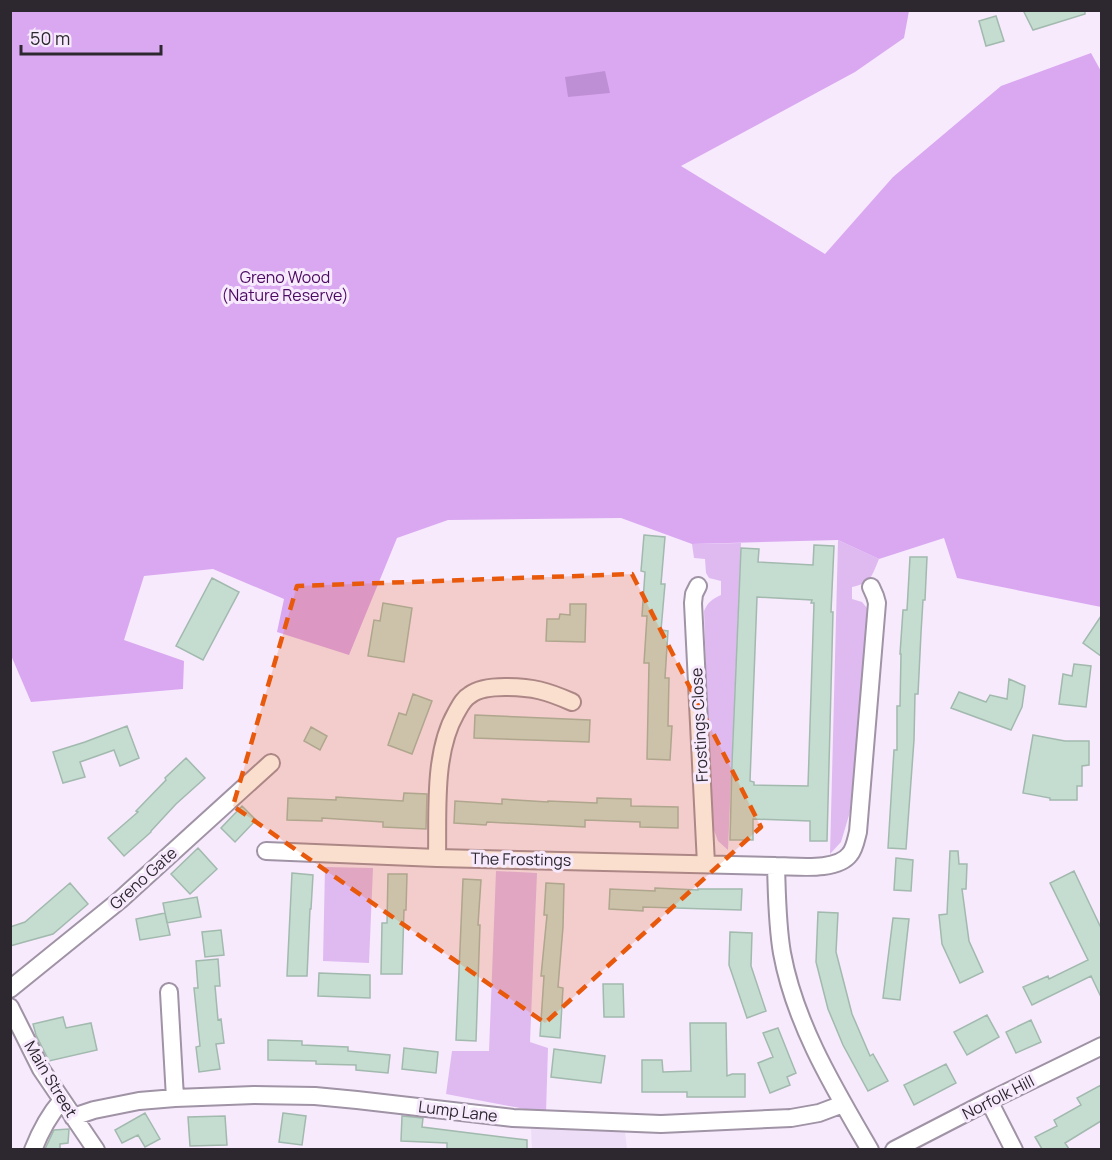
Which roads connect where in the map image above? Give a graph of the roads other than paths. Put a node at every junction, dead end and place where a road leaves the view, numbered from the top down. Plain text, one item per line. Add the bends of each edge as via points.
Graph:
1 (698, 586) dead end
2 (871, 587) dead end
3 (572, 702) dead end
4 (272, 763) dead end
5 (266, 851) dead end
6 (437, 858) junction
7 (706, 864) junction
8 (776, 866) junction
9 (10, 989) edge
10 (169, 992) dead end
11 (10, 1007) edge
12 (1101, 1046) edge
13 (175, 1098) junction
14 (62, 1101) junction
15 (989, 1101) junction
16 (843, 1104) junction
17 (73, 1117) junction
18 (33, 1149) edge
19 (96, 1149) edge
20 (870, 1149) edge
21 (894, 1149) edge
22 (1014, 1149) edge

1 - 7 street, Frostings Close via 693,603
2 - 8 street, The Frostings via 877,603 858,831 852,852 826,866
3 - 6 street via 530,688 501,687 482,689 464,700 444,741
4 - 9 street, Greno Gate via 120,900
5 - 6 street, The Frostings
6 - 7 street, The Frostings
7 - 8 street, The Frostings
8 - 16 street via 782,955 805,1027
10 - 13 street
11 - 14 street, Main Street
12 - 15 street, Norfolk Hill
13 - 16 street, Lump Lane via 315,1096 513,1118 661,1124 791,1118
13 - 17 street, Lump Lane via 114,1105
14 - 17 street, Main Street
14 - 18 street via 45,1123
15 - 21 street, Norfolk Hill
15 - 22 street
16 - 20 street
17 - 19 street, Main Street

